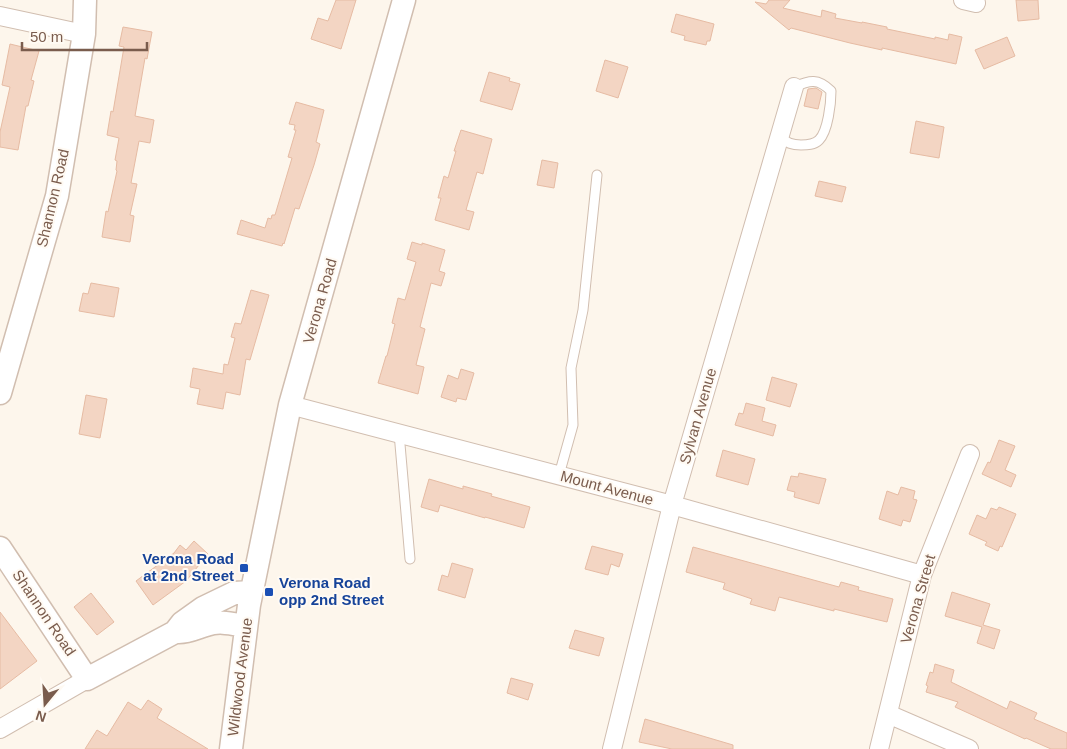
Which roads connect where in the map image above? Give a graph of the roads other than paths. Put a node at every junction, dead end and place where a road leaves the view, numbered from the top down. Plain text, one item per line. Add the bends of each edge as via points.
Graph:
1 (85, 0) edge
2 (404, 0) edge
3 (0, 16) edge
4 (84, 34) junction
5 (794, 87) joint
6 (780, 137) junction
7 (597, 175) dead end
8 (0, 393) edge
9 (290, 405) junction
10 (399, 433) junction
11 (970, 454) dead end
12 (559, 475) junction
13 (672, 505) junction
14 (0, 548) edge
15 (410, 559) dead end
16 (922, 575) junction
17 (249, 608) junction
18 (175, 632) junction
19 (88, 679) junction
20 (888, 714) junction
21 (0, 728) edge
22 (230, 749) edge
23 (612, 749) edge
24 (879, 749) edge
25 (969, 749) edge

1 - 4 street, Shannon Road
2 - 9 street, Verona Road
3 - 4 street
4 - 8 street, Shannon Road via 56,196
5 - 6 street, Sylvan Avenue
5 - 6 lane via 815,81 831,91 826,124 820,139 808,145 792,145
6 - 13 street, Sylvan Avenue
7 - 12 lane via 583,310 571,368 573,425
9 - 10 street, Mount Avenue
9 - 17 street, Verona Road
10 - 12 street, Mount Avenue
10 - 15 lane
11 - 16 street, Verona Street
12 - 13 street, Mount Avenue
13 - 16 street, Mount Avenue
13 - 23 street, Sylvan Avenue
14 - 19 street, Shannon Road
16 - 20 street, Verona Street
17 - 18 street via 228,622
17 - 18 street via 234,593 203,608
17 - 22 street, Wildwood Avenue
18 - 19 street
19 - 21 street
20 - 24 street, Verona Street
20 - 25 street

